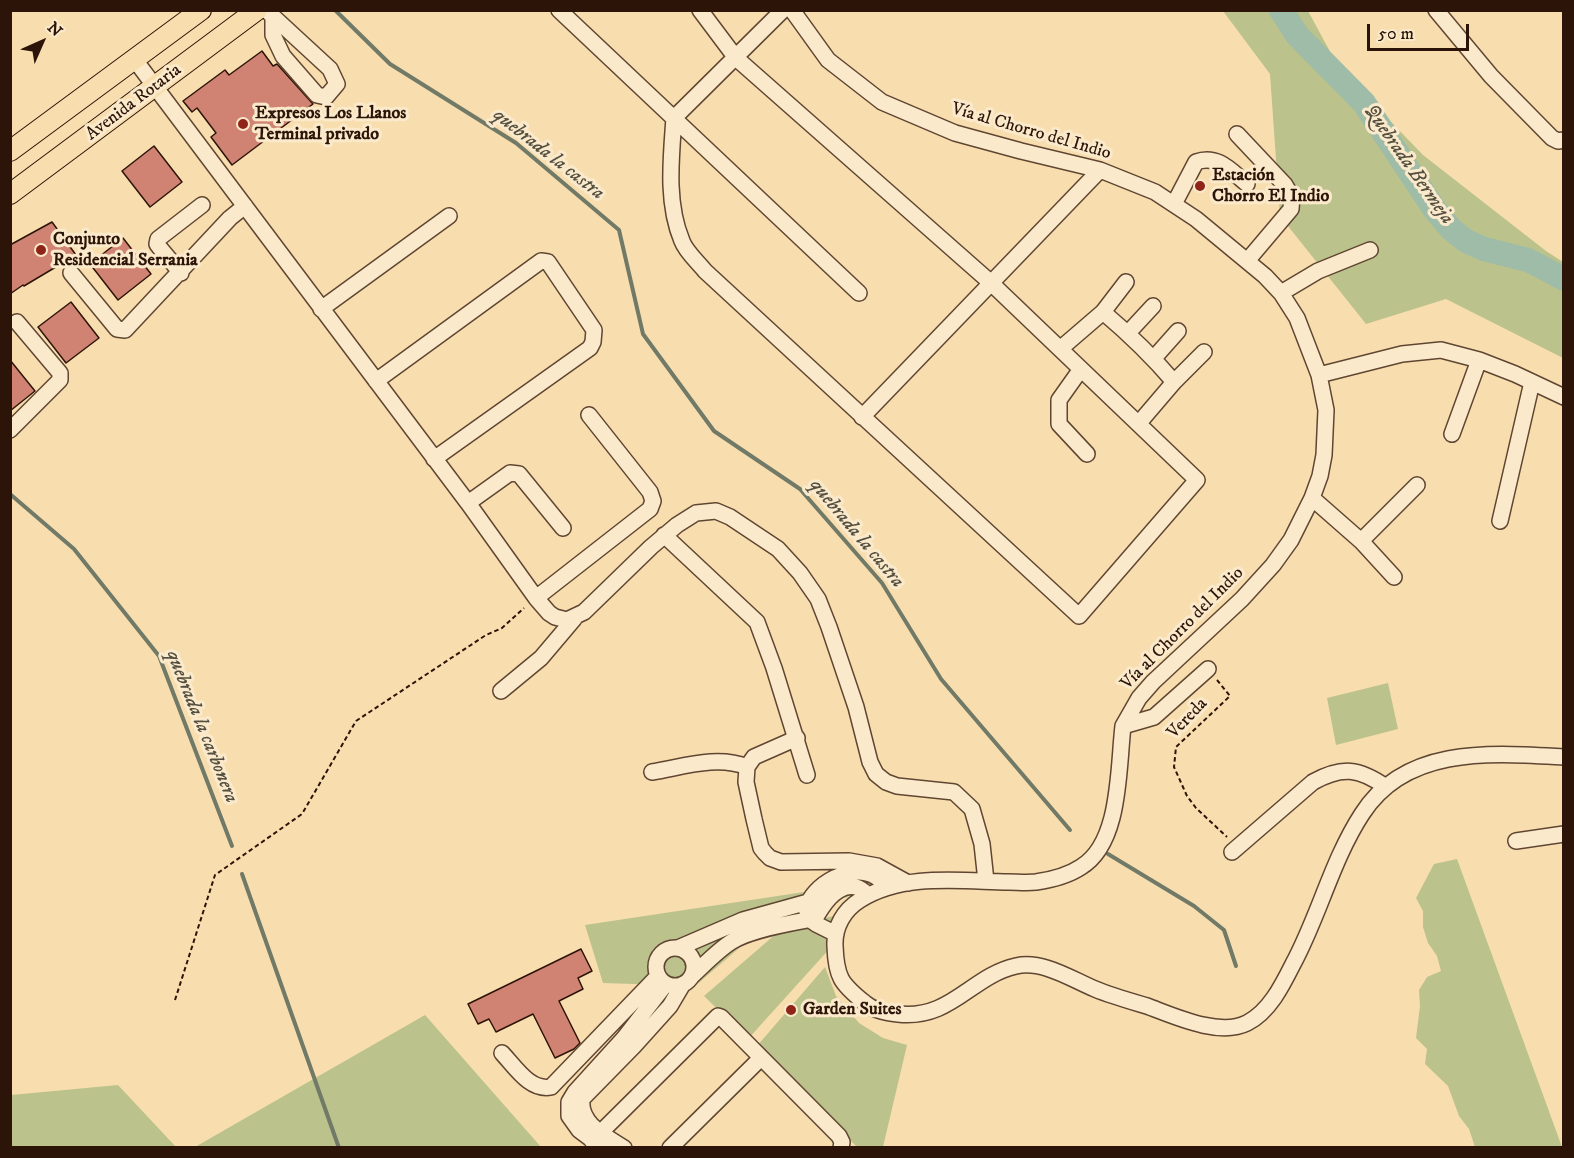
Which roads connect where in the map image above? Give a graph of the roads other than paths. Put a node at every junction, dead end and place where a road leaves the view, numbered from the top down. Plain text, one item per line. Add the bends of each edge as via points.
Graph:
1 (201, 10) edge
2 (559, 10) edge
3 (700, 10) edge
4 (783, 10) edge
5 (792, 10) edge
6 (1436, 10) edge
7 (265, 13) edge
8 (736, 58) junction
9 (135, 60) junction
10 (156, 86) junction
11 (674, 118) junction
12 (1237, 134) dead end
13 (1563, 140) edge
14 (10, 152) edge
15 (1100, 170) junction
16 (1247, 184) dead end
17 (10, 194) edge
18 (1174, 204) junction
19 (202, 205) dead end
20 (245, 206) junction
21 (449, 216) dead end
22 (1370, 250) dead end
23 (1247, 261) junction
24 (71, 273) dead end
25 (181, 273) junction
26 (990, 282) junction
27 (1126, 282) dead end
28 (859, 293) dead end
29 (1281, 293) junction
30 (1154, 306) dead end
31 (321, 309) junction
32 (1103, 312) junction
33 (17, 322) dead end
34 (1178, 331) dead end
35 (1128, 333) junction
36 (1060, 349) junction
37 (1203, 352) dead end
38 (1154, 358) junction
39 (1479, 360) junction
40 (1081, 369) junction
41 (1319, 375) junction
42 (376, 381) junction
43 (1174, 382) junction
44 (1532, 382) junction
45 (1563, 397) edge
46 (590, 415) dead end
47 (862, 417) junction
48 (1139, 423) junction
49 (10, 430) edge
50 (1452, 434) dead end
51 (1087, 454) dead end
52 (434, 459) junction
53 (1417, 485) dead end
54 (1312, 498) junction
55 (468, 503) junction
56 (1500, 521) dead end
57 (563, 528) dead end
58 (664, 535) junction
59 (1361, 541) junction
60 (1394, 577) dead end
61 (536, 598) junction
62 (574, 619) junction
63 (1208, 669) road end
64 (501, 691) dead end
65 (1123, 726) junction
66 (797, 738) junction
67 (1563, 757) edge
68 (747, 768) junction
69 (652, 772) dead end
70 (807, 775) dead end
71 (1386, 787) junction
72 (1563, 834) edge
73 (1516, 841) dead end
74 (1235, 850) road end
75 (986, 881) junction
76 (908, 883) junction
77 (886, 887) junction
78 (868, 895) junction
79 (808, 902) junction
80 (812, 920) junction
81 (836, 934) junction
82 (678, 948) junction
83 (662, 980) junction
84 (688, 980) junction
85 (629, 1042) junction
86 (502, 1053) dead end
87 (761, 1058) junction
88 (598, 1140) edge
89 (624, 1148) edge
90 (670, 1148) edge
91 (841, 1148) edge

1 - 9 main road, Avenida Rotaria
2 - 11 street
3 - 8 street
4 - 8 street
5 - 15 street, Vía al Chorro del Indio via 828,60 882,102 955,133
6 - 13 street via 1491,76 1552,138
7 - 7 street via 283,56 317,95 326,97 337,84 330,69
7 - 10 main road, Avenida Rotaria
8 - 11 street
8 - 26 street
9 - 10 street
9 - 14 main road, Avenida Rotaria
10 - 17 main road, Avenida Rotaria
10 - 20 street
11 - 28 street
11 - 47 street via 672,207 683,243 705,271
12 - 23 street via 1292,197 1291,209
15 - 18 street, Vía al Chorro del Indio
15 - 26 street
16 - 18 street via 1220,162 1206,158 1196,162
18 - 23 street, Vía al Chorro del Indio
19 - 25 street via 158,239 157,244
20 - 25 street
20 - 31 street
21 - 31 street
22 - 29 street via 1318,271
23 - 29 street, Vía al Chorro del Indio
24 - 25 street via 121,331
26 - 36 street
26 - 47 street
27 - 32 street
29 - 41 street, Vía al Chorro del Indio via 1297,318
30 - 35 street
31 - 42 street
32 - 35 street
32 - 36 street
33 - 49 street via 60,373 60,380
34 - 38 street
35 - 38 street
36 - 40 street
37 - 43 street
38 - 43 street
39 - 41 street via 1441,350 1402,354
39 - 44 street
39 - 50 street
40 - 48 street
40 - 51 street via 1059,400 1059,424
41 - 54 street, Vía al Chorro del Indio via 1326,434 1320,476
42 - 52 street
42 - 52 street via 541,261 548,262 594,330 590,348
43 - 48 street
44 - 45 street
44 - 56 street
46 - 61 street via 653,501 650,509
47 - 48 street via 1079,616 1197,480
52 - 55 street
53 - 59 street
54 - 59 street
54 - 65 street, Vía al Chorro del Indio via 1273,565 1153,682
55 - 57 street via 515,472
55 - 61 street
58 - 62 street via 595,604
58 - 66 street via 756,622
58 - 75 street via 696,513 716,511 759,536 790,561 810,586 824,613 873,768 891,784 946,790 960,796 972,809 982,844
59 - 60 street
61 - 62 street via 555,617
62 - 64 street via 541,658
63 - 65 street via 1154,717
65 - 75 street, Vía al Chorro del Indio via 1111,826 1101,849 1083,866 1063,875 1036,882
66 - 68 street via 754,757
66 - 70 street
67 - 71 street, Vía al Chorro del Indio via 1459,756 1417,767
68 - 69 street via 719,761
68 - 76 street via 746,783 754,819 762,848 770,858 781,862 849,861 877,866
71 - 74 street via 1359,771 1328,774 1313,782
71 - 81 street, Vía al Chorro del Indio via 1360,816 1303,946 1272,1000 1256,1017 1232,1028 1200,1024 1097,990 1046,968 1021,965 1000,971 937,1009 919,1014 888,1013 871,1008 837,975
72 - 73 street
75 - 76 street, Vía al Chorro del Indio
76 - 77 street, Vía al Chorro del Indio
77 - 78 street, Vía al Chorro del Indio
77 - 79 street via 876,876 837,876 826,881
78 - 80 street via 858,887 838,890
78 - 81 street, Vía al Chorro del Indio via 842,916
79 - 80 street via 806,909
79 - 82 street via 743,920
80 - 81 street
80 - 84 street via 738,938
82 - 83 street via 666,950 658,958 656,970
82 - 84 street via 692,958 693,970
83 - 84 street via 672,986
83 - 85 street
83 - 86 street via 551,1087 534,1087
84 - 85 street via 670,1006
85 - 88 street via 569,1102 568,1116 579,1130
87 - 88 street via 721,1017 715,1017
87 - 90 street
87 - 91 street via 839,1136
88 - 89 street

